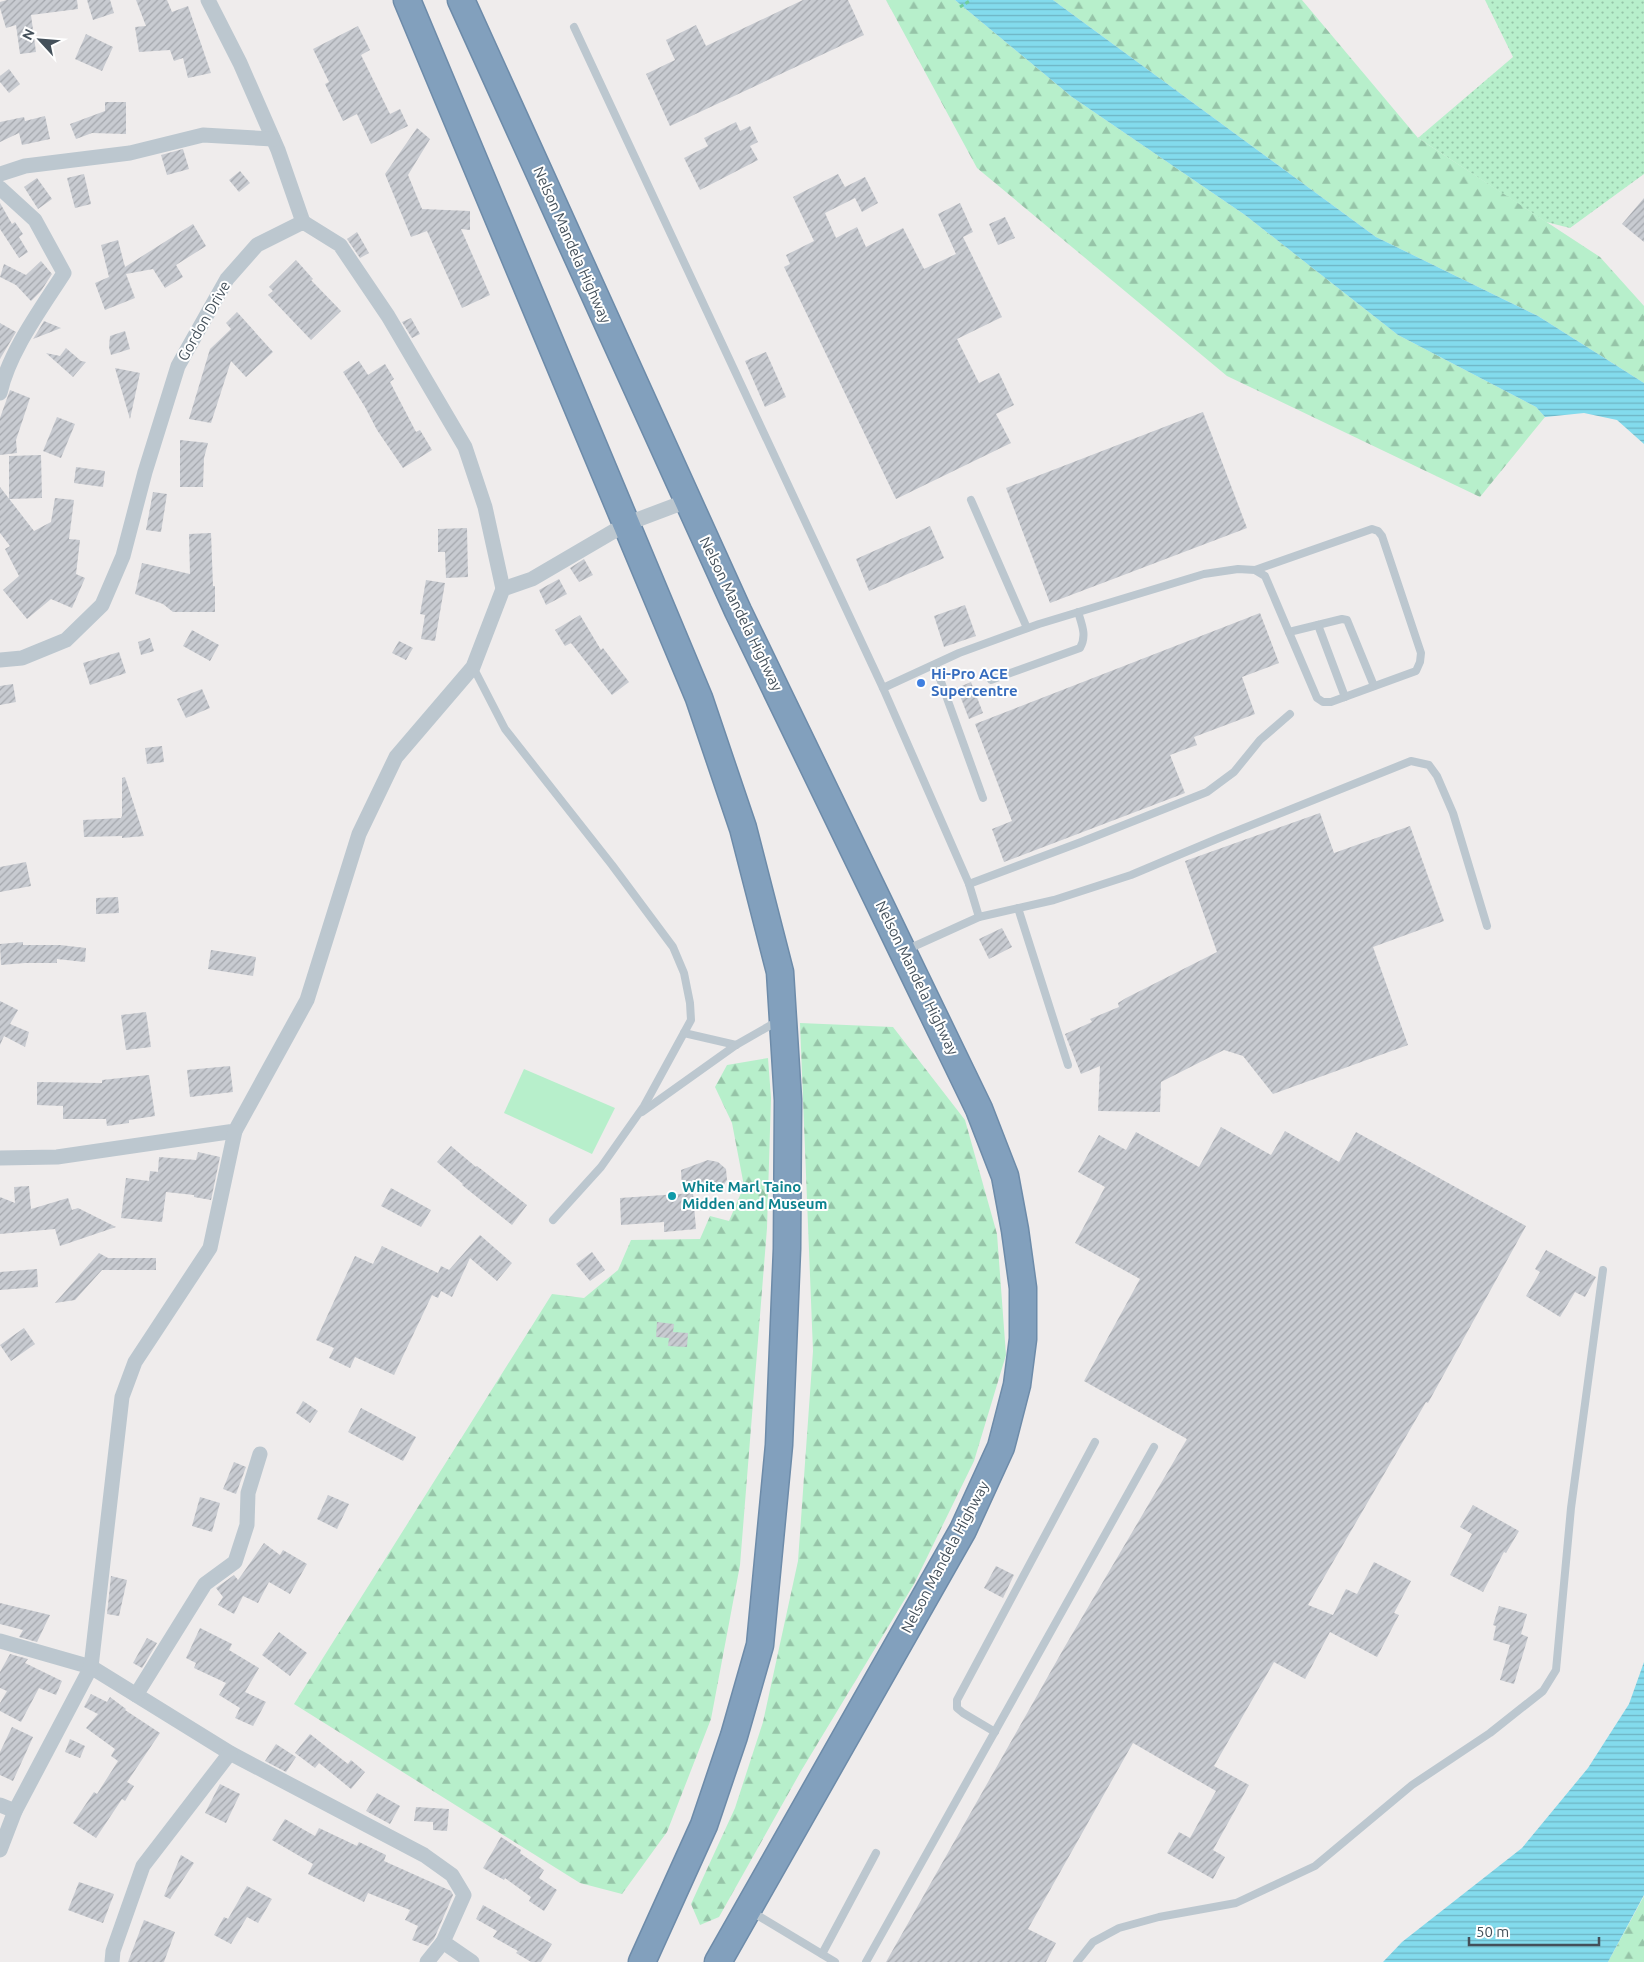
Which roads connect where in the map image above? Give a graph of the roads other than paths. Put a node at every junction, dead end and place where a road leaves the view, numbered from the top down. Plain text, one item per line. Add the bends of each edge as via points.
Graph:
1 (208, 0) edge
2 (407, 0) edge
3 (461, 0) edge
4 (574, 27) dead end
5 (273, 140) junction
6 (0, 174) edge
7 (0, 188) edge
8 (303, 222) junction
9 (0, 393) edge
10 (691, 493) junction
11 (971, 500) dead end
12 (634, 531) junction
13 (1255, 570) junction
14 (502, 589) junction
15 (1078, 612) junction
16 (1318, 625) junction
17 (1027, 628) junction
18 (1289, 632) junction
19 (0, 660) edge
20 (935, 665) junction
21 (473, 667) junction
22 (991, 680) dead end
23 (1374, 686) junction
24 (883, 688) junction
25 (1345, 697) junction
26 (1290, 714) dead end
27 (983, 798) dead end
28 (968, 884) junction
29 (1018, 908) junction
30 (979, 917) junction
31 (1487, 926) dead end
32 (904, 951) junction
33 (784, 1017) junction
34 (684, 1033) junction
35 (736, 1045) junction
36 (1068, 1065) dead end
37 (638, 1114) junction
38 (235, 1131) junction
39 (0, 1158) edge
40 (553, 1220) dead end
41 (1603, 1270) dead end
42 (1095, 1442) dead end
43 (1154, 1447) dead end
44 (260, 1454) dead end
45 (0, 1641) edge
46 (90, 1666) junction
47 (136, 1695) junction
48 (995, 1732) junction
49 (230, 1753) junction
50 (0, 1805) edge
51 (16, 1811) junction
52 (0, 1850) edge
53 (876, 1853) dead end
54 (748, 1909) junction
55 (443, 1942) junction
56 (822, 1954) junction
57 (112, 1962) edge
58 (427, 1962) edge
59 (472, 1962) edge
60 (642, 1962) edge
61 (718, 1962) edge
62 (835, 1962) edge
63 (866, 1962) edge
64 (1077, 1962) edge

1 - 5 street
2 - 12 highway
3 - 10 highway, Nelson Mandela Highway
4 - 24 lane
5 - 6 street via 203,135 130,153 26,166
5 - 8 street
7 - 9 street via 35,220 64,273 29,327
8 - 14 street via 340,245 388,316 465,447 485,507
8 - 19 street, Gordon Drive via 257,245 227,279 178,366 122,556 102,605 66,640 22,658
10 - 12 street
10 - 32 highway, Nelson Mandela Highway via 738,611
11 - 17 lane
12 - 14 street via 532,579
12 - 33 highway via 699,698 743,828 780,972
13 - 15 lane via 1204,574
13 - 18 lane via 1265,576
13 - 23 lane via 1372,529 1380,533 1420,653 1420,662 1416,671
14 - 21 street
15 - 17 lane
15 - 22 lane via 1084,631 1084,642 1080,648
16 - 18 lane
16 - 23 lane via 1347,620
16 - 25 lane
17 - 20 lane
18 - 25 lane via 1317,698 1331,702
20 - 24 lane
20 - 27 lane
21 - 34 lane via 505,729 673,947 684,973 690,1003 691,1020
21 - 38 street via 396,757 359,834 307,1000
23 - 25 lane
24 - 28 lane
26 - 28 lane via 1260,740 1234,772 1208,792
28 - 30 lane
29 - 30 lane
29 - 31 lane via 1131,875 1411,761 1429,765 1437,776 1453,813
29 - 36 lane
30 - 32 lane
32 - 54 highway, Nelson Mandela Highway via 979,1109 1005,1176 1023,1288 1023,1339 1017,1385 1002,1447 963,1530
33 - 35 lane
33 - 60 highway via 788,1100 787,1249 779,1445 760,1645 704,1825
34 - 35 lane
34 - 37 lane
35 - 37 lane
37 - 40 lane via 601,1167
38 - 39 street via 58,1157
38 - 46 street via 210,1248 135,1362 122,1397
41 - 64 lane via 1571,1508 1556,1670 1543,1691 1490,1733 1412,1784 1315,1866 1236,1903 1119,1928 1093,1942
42 - 48 lane via 957,1700 957,1708
43 - 48 lane
44 - 47 street via 248,1493 247,1525 235,1562 205,1584
45 - 46 street
46 - 47 street
46 - 51 street
47 - 49 street
48 - 63 lane
49 - 55 street via 424,1855 452,1876 464,1895
49 - 57 street via 143,1866
50 - 51 street
51 - 52 street
53 - 56 lane
54 - 56 lane
54 - 61 highway, Nelson Mandela Highway
55 - 58 street
55 - 59 street
56 - 62 lane

